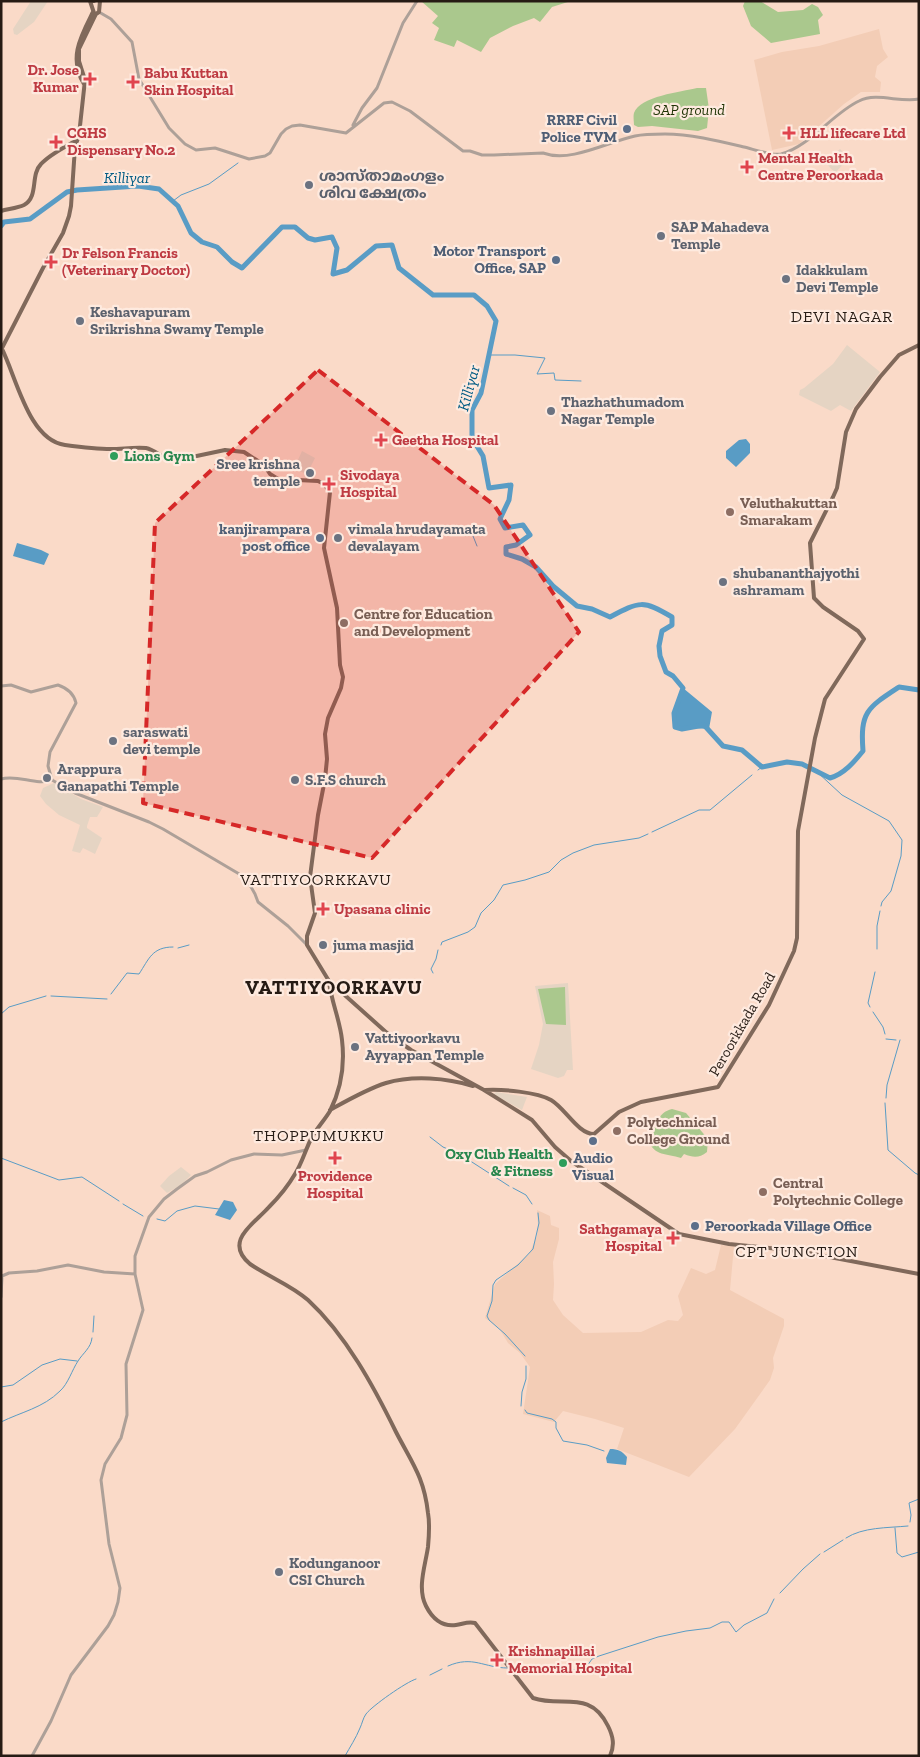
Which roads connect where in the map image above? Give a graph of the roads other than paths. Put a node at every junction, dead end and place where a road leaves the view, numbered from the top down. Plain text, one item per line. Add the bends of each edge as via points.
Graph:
1 (92, 1) edge
2 (100, 1) edge
3 (417, 1) edge
4 (96, 12) junction
5 (919, 99) edge
6 (351, 128) junction
7 (76, 140) junction
8 (1, 211) edge
9 (919, 344) edge
10 (2, 348) edge
11 (1, 686) edge
12 (1, 779) edge
13 (52, 780) junction
14 (307, 945) junction
15 (329, 981) junction
16 (484, 1090) junction
17 (330, 1110) junction
18 (306, 1150) junction
19 (134, 1274) junction
20 (919, 1274) edge
21 (1, 1297) edge
22 (32, 1756) edge
23 (610, 1756) edge

1 - 4 main road
2 - 4 main road
3 - 6 street via 403,23 377,88
4 - 6 street via 111,19 132,42 140,79 169,128 196,150 215,148 249,159 270,153 286,129 292,126 346,133
4 - 7 main road via 83,32 75,55 84,84
5 - 6 street via 870,97 861,100 791,150 778,154 667,134 636,136 558,156 543,153 482,155 461,150 417,116 392,102 384,103
7 - 8 main road via 40,164 30,200 24,206
7 - 10 main road via 71,206 63,233
9 - 16 main road, Peroorkkada Road via 899,355 856,409 846,432 832,502 810,544 814,598 864,639 825,699 798,830 798,930 794,951 769,1005 718,1087 641,1102 619,1112 598,1132 591,1134 580,1128 547,1098 508,1090
10 - 14 main road via 32,420 51,441 111,449 147,448 173,461 224,450 244,452 264,465 278,480 318,481 330,492 324,548 337,608 343,677 325,734 325,779 310,877 315,913
11 - 13 street via 11,685 31,692 58,685 75,699 76,703 50,752 48,766
12 - 13 street
13 - 14 street via 75,793 164,829 246,878 258,902
14 - 15 main road
15 - 16 main road via 410,1050
15 - 17 main road via 342,1042 343,1071
16 - 17 main road via 433,1079 394,1081
16 - 20 main road via 532,1120 571,1161 679,1234 722,1243 798,1251
17 - 18 main road
18 - 19 street via 282,1155 254,1154 195,1176 164,1199 149,1217 135,1256
18 - 23 main road via 288,1185 242,1235 239,1243 243,1256 250,1264 306,1298 324,1318 366,1374 418,1471 429,1522 421,1593 433,1617 450,1624 475,1623 533,1698 581,1702 597,1709 613,1739
19 - 21 street via 68,1265 9,1273 2,1276
19 - 22 street via 142,1310 126,1364 127,1415 121,1440 105,1464 101,1480 109,1544 120,1588 118,1602 112,1620 71,1675

